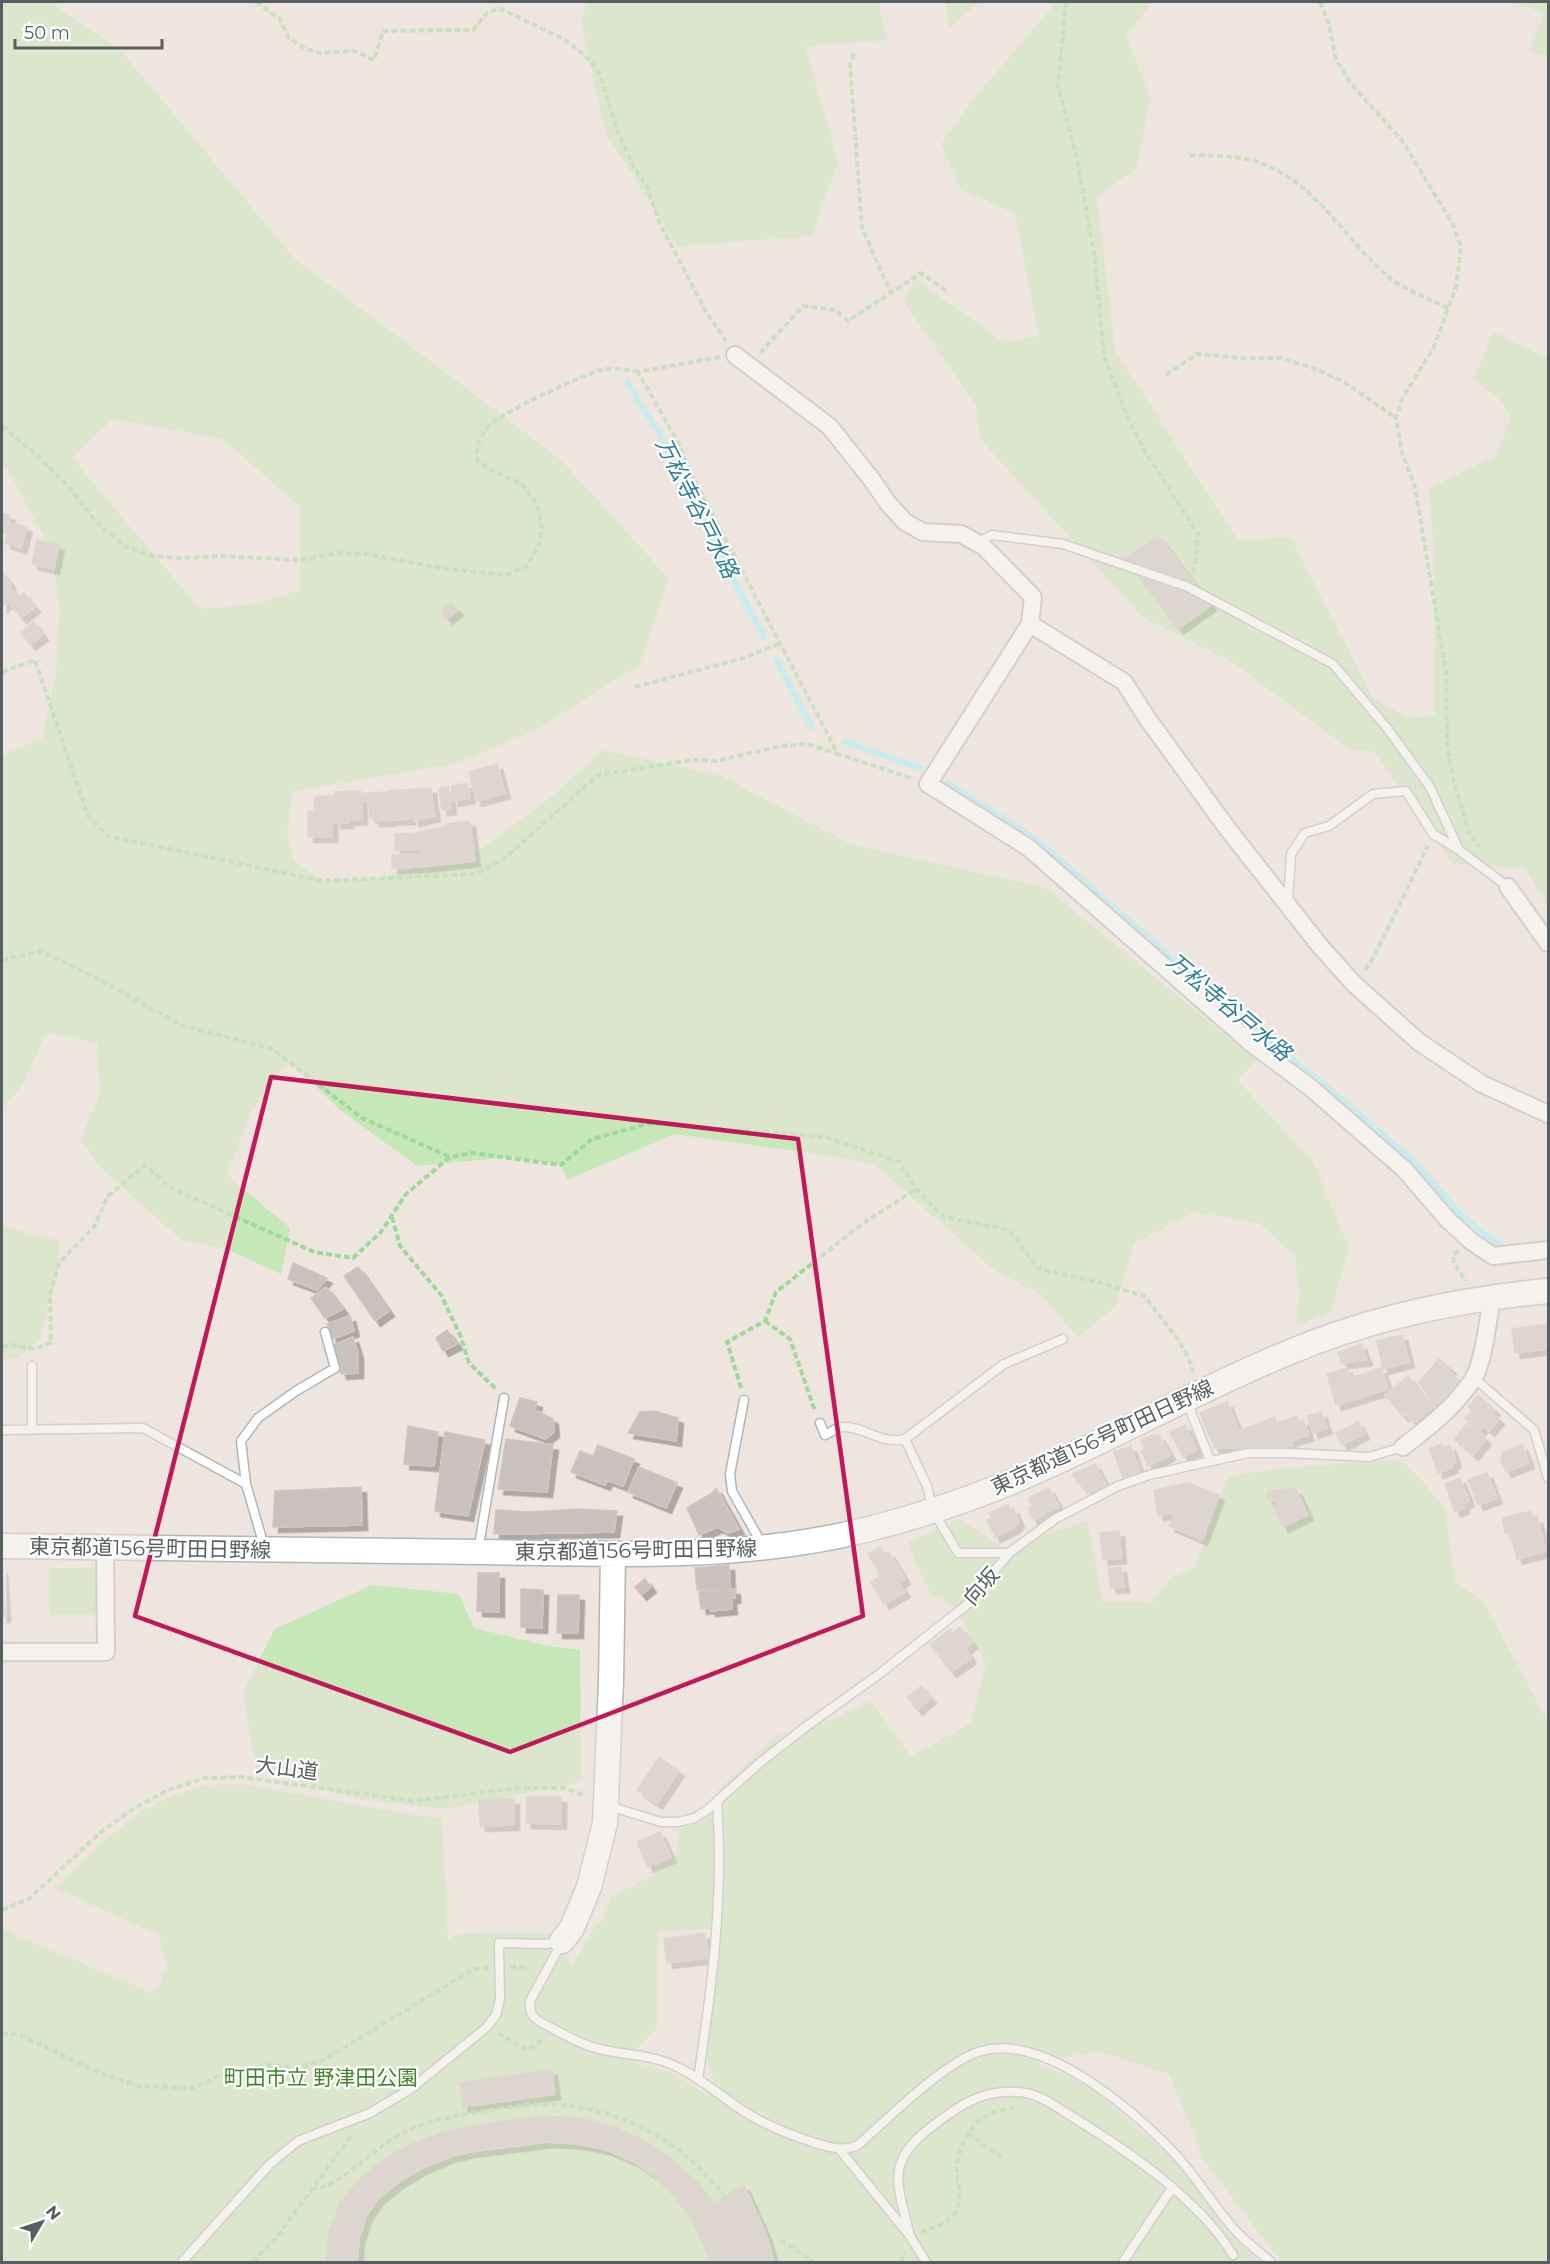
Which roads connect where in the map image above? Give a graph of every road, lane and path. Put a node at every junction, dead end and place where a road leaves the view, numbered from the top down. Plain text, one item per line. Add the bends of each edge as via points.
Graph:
1 (256, 2) edge
2 (1066, 2) edge
3 (1320, 2) edge
4 (854, 54) dead end
5 (1190, 155) dead end
6 (947, 291) dead end
7 (891, 293) junction
8 (1448, 308) junction
9 (735, 355) junction
10 (749, 365) junction
11 (638, 372) junction
12 (1166, 375) dead end
13 (1396, 418) junction
14 (2, 426) edge
15 (977, 543) junction
16 (1188, 587) junction
17 (1030, 624) junction
18 (781, 643) junction
19 (2, 672) edge
20 (635, 687) dead end
21 (838, 754) junction
22 (928, 784) junction
23 (1433, 834) junction
24 (1459, 850) junction
25 (1482, 850) dead end
26 (1508, 887) joint
27 (1288, 906) junction
28 (1548, 943) edge
29 (2, 960) edge
30 (1354, 984) junction
31 (1548, 1114) edge
32 (450, 1157) junction
33 (916, 1189) junction
34 (392, 1216) junction
35 (1548, 1250) edge
36 (1548, 1291) edge
37 (1492, 1298) junction
38 (765, 1321) junction
39 (325, 1332) dead end
40 (1063, 1339) dead end
41 (2, 1347) edge
42 (32, 1366) dead end
43 (1474, 1378) junction
44 (1192, 1396) junction
45 (504, 1398) joint
46 (744, 1400) joint
47 (820, 1423) joint
48 (2, 1430) edge
49 (32, 1430) junction
50 (905, 1439) junction
51 (1403, 1447) joint
52 (1210, 1460) junction
53 (1548, 1478) edge
54 (246, 1484) junction
55 (933, 1511) junction
56 (2, 1546) edge
57 (105, 1547) junction
58 (764, 1548) junction
59 (265, 1549) junction
60 (478, 1552) junction
61 (1009, 1553) junction
62 (613, 1554) junction
63 (2, 1652) edge
64 (717, 1802) junction
65 (606, 1805) junction
66 (2, 1910) edge
67 (562, 1941) junction
68 (500, 1967) junction
69 (528, 1967) dead end
70 (487, 2027) junction
71 (551, 2028) junction
72 (2, 2033) edge
73 (698, 2079) junction
74 (1020, 2092) junction
75 (370, 2113) junction
76 (968, 2133) junction
77 (840, 2150) junction
78 (1001, 2157) dead end
79 (1172, 2188) junction
80 (310, 2189) junction
81 (725, 2197) dead end
82 (910, 2235) junction
83 (781, 2240) dead end
84 (1233, 2255) dead end
85 (182, 2262) edge
86 (254, 2262) edge
87 (811, 2262) edge
88 (926, 2262) edge
89 (1123, 2262) edge
90 (1271, 2262) edge

1 - 9 path via 280,19 289,39 306,49 320,53 354,51 374,60 383,31 473,30 487,13 499,8 565,40 586,56 600,74 618,133 647,187 660,224 705,310
2 - 16 path via 1058,86 1076,154 1094,252 1104,356 1128,419 1198,534 1196,561
3 - 8 path via 1336,60 1350,82 1403,142 1452,223 1461,246 1456,287
4 - 7 path via 850,64 862,228
5 - 8 path via 1232,157 1262,164 1291,179 1315,196 1384,274
6 - 7 path via 921,273
7 - 10 path via 848,321 836,310 802,306
8 - 13 path via 1433,349 1403,397
9 - 10 street
9 - 11 path
10 - 15 street via 831,427 905,522 923,532 962,534
11 - 14 path via 602,370 522,405 490,424 476,444 477,460 521,483 537,504 542,528 539,545 528,566 507,575 365,554 300,560 153,556 126,547 96,522 67,485
11 - 18 path
12 - 13 path via 1197,354 1281,358 1344,382
13 - 25 path via 1402,453 1415,487 1446,673 1447,744 1453,779 1469,832
15 - 16 lane via 992,535 1063,544
15 - 17 street via 1033,597
16 - 24 lane via 1333,664 1430,787
17 - 22 street
17 - 27 street via 1124,682
18 - 20 path via 740,659
18 - 21 path
19 - 21 path via 35,660 88,816 108,836 322,881 476,874 505,858 598,774 693,760 716,761 781,746 807,744
21 - 22 path
22 - 35 street via 1029,848 1251,1043 1311,1088 1405,1170 1471,1241 1493,1256
23 - 24 lane
23 - 27 lane via 1406,791 1373,794 1329,826 1305,833 1290,854
23 - 30 path via 1372,960
24 - 26 lane
26 - 28 street
27 - 30 street
29 - 32 path via 41,951 183,1026 271,1048 362,1118
30 - 31 street via 1419,1042 1482,1084
32 - 33 path via 472,1154 561,1165 592,1139 651,1122 825,1137 900,1162
32 - 34 path via 406,1194
33 - 38 path via 861,1225 777,1292
33 - 44 path via 944,1217 1009,1230 1039,1269 1144,1296 1180,1342 1190,1362
34 - 41 path via 353,1258 314,1252 169,1187 145,1164 108,1196 94,1227 59,1263 50,1295 51,1343 34,1349
34 - 45 path via 400,1246 441,1295 469,1363
36 - 37 main road, 東京都道156号町田日野線
37 - 43 street
37 - 44 main road, 東京都道156号町田日野線 via 1344,1332 1288,1352
38 - 46 path via 727,1342
38 - 47 path via 790,1339
39 - 54 lane via 335,1368 258,1418 241,1441
40 - 50 lane via 1004,1364
42 - 49 lane
43 - 51 street via 1438,1421
43 - 53 lane via 1534,1430
44 - 52 lane
44 - 55 main road, 東京都道156号町田日野線 via 1018,1479
45 - 60 lane
46 - 58 lane via 730,1474 732,1491
47 - 50 lane via 825,1435 842,1427 892,1442
48 - 49 lane
49 - 54 lane via 143,1428
50 - 55 lane via 927,1486
51 - 52 lane, 向坂 via 1368,1457 1248,1453
52 - 61 lane, 向坂 via 1149,1475 1108,1491 1055,1519
54 - 59 lane
55 - 58 main road, 東京都道156号町田日野線 via 842,1536
55 - 61 lane via 958,1553
56 - 57 main road, 東京都道156号町田日野線
57 - 59 main road, 東京都道156号町田日野線
57 - 63 street via 106,1652 51,1659
58 - 62 main road, 東京都道156号町田日野線
59 - 60 main road, 東京都道156号町田日野線
60 - 62 main road, 東京都道156号町田日野線
61 - 64 lane, 向坂 via 969,1603 762,1761
62 - 65 main road
64 - 65 lane, 向坂 via 695,1818 678,1822 662,1822
64 - 73 lane via 717,1924
65 - 66 path, 大山道 via 565,1788 520,1788 413,1801 241,1777 206,1778 168,1790 133,1809 101,1832 29,1899
65 - 67 main road via 589,1887 572,1928
67 - 68 lane via 499,1943
67 - 71 lane via 529,2008 531,2015
68 - 69 path
68 - 70 lane via 500,1999 496,2015
68 - 72 path via 474,1969 322,2061 224,2074 193,2088 139,2086 97,2072 20,2035
70 - 71 path via 525,2049 534,2047
70 - 75 lane via 412,2088
71 - 73 lane via 604,2050 644,2055
73 - 77 lane via 784,2133
74 - 76 path via 1015,2108 992,2113
74 - 79 lane via 1041,2098 1083,2124
74 - 82 lane via 988,2093 972,2099 911,2145 900,2162 897,2182
75 - 80 path
75 - 85 lane via 298,2141 270,2164
76 - 78 path
76 - 82 path via 959,2152 957,2210 944,2223
77 - 82 lane
77 - 90 lane via 858,2145 960,2060 982,2051 1035,2054 1080,2075 1116,2099 1178,2158 1235,2230
79 - 84 lane
79 - 89 lane
80 - 81 path via 322,2189 399,2135 427,2123 543,2104 619,2116 648,2129 699,2166
80 - 86 path
82 - 88 lane
83 - 87 path

